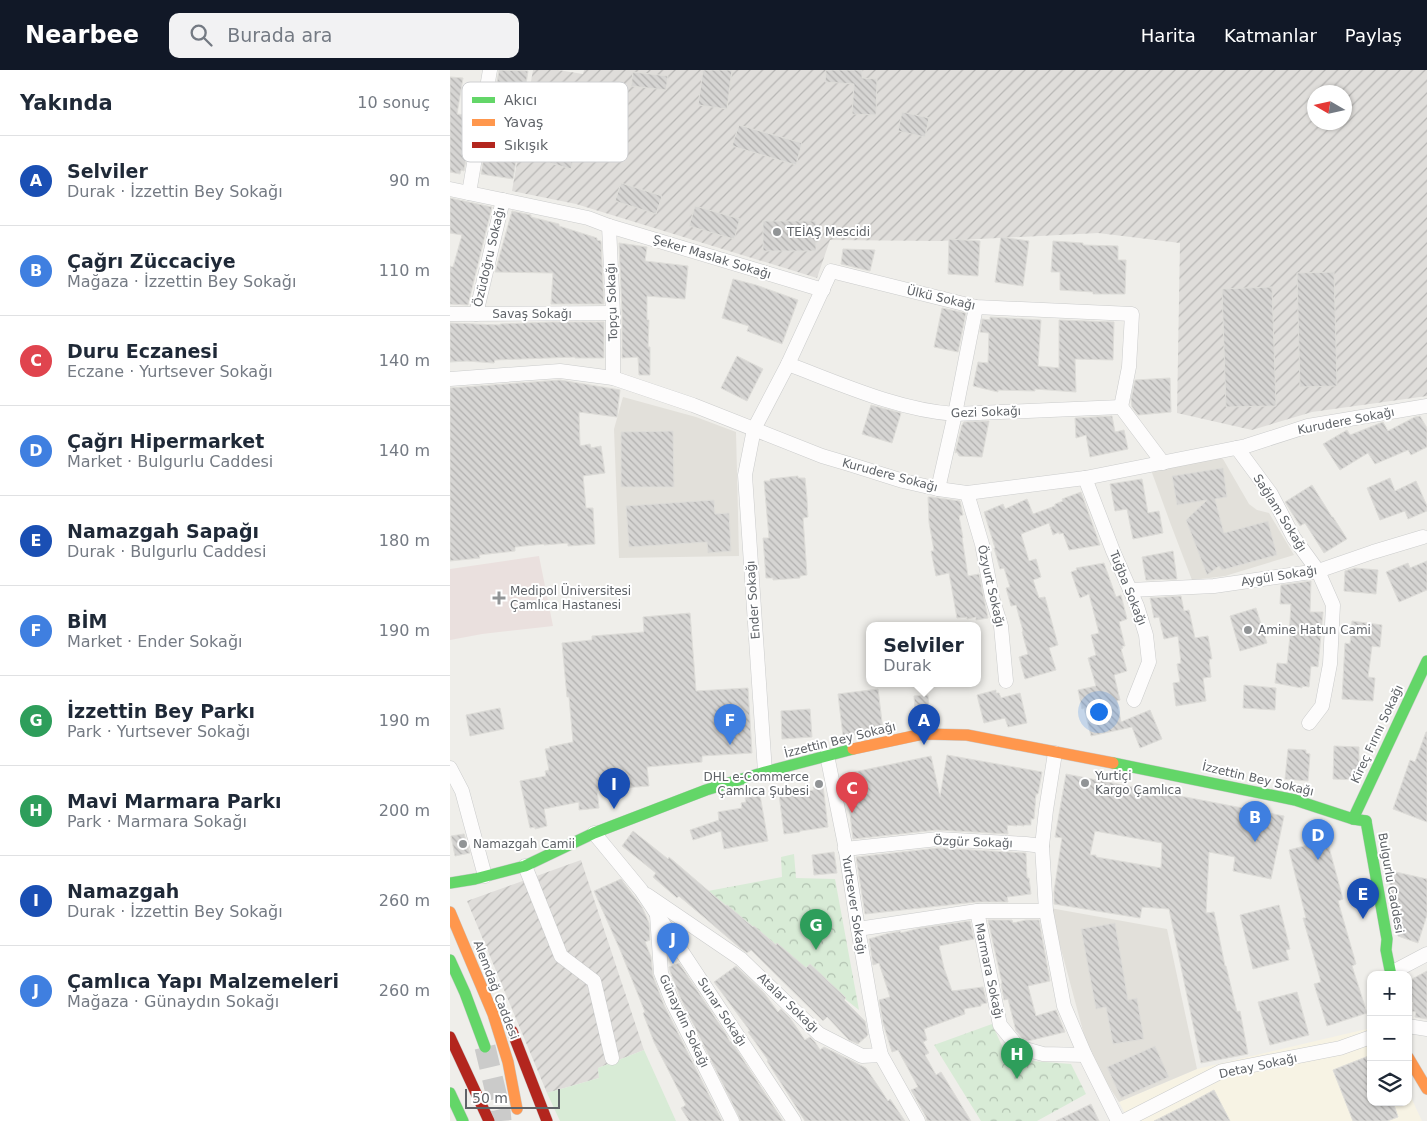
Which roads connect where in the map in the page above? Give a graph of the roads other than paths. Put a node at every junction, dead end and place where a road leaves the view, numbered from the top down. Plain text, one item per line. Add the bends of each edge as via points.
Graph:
1 (474, 162) edge
2 (450, 189) edge
3 (469, 193) junction
4 (503, 200) junction
5 (609, 226) junction
6 (823, 290) junction
7 (976, 307) junction
8 (613, 313) junction
9 (450, 314) edge
10 (476, 314) junction
11 (788, 364) junction
12 (614, 378) junction
13 (450, 380) edge
14 (1427, 406) edge
15 (1121, 407) junction
16 (955, 414) junction
17 (754, 429) junction
18 (1237, 448) junction
19 (1163, 462) junction
20 (1085, 478) junction
21 (938, 488) junction
22 (967, 493) junction
23 (1423, 537) dead end
24 (1318, 571) junction
25 (1130, 590) junction
26 (1427, 662) edge
27 (1006, 681) dead end
28 (1427, 684) edge
29 (1134, 700) dead end
30 (1309, 723) dead end
31 (1055, 753) junction
32 (1396, 753) dead end
33 (827, 755) junction
34 (450, 768) edge
35 (765, 772) junction
36 (1368, 817) joint
37 (1354, 823) junction
38 (594, 833) junction
39 (1042, 846) junction
40 (845, 849) junction
41 (525, 866) junction
42 (1362, 866) dead end
43 (486, 876) junction
44 (450, 883) edge
45 (641, 890) junction
46 (1046, 910) junction
47 (977, 911) junction
48 (450, 912) edge
49 (657, 915) junction
50 (858, 929) junction
51 (1386, 950) junction
52 (1426, 951) edge
53 (468, 955) junction
54 (450, 960) edge
55 (1390, 971) edge
56 (1396, 971) edge
57 (1412, 1027) edge
58 (1427, 1029) edge
59 (450, 1037) edge
60 (1367, 1038) edge
61 (486, 1047) tunnel mouth
62 (881, 1055) junction
63 (1085, 1055) junction
64 (612, 1058) dead end
65 (1410, 1061) edge
66 (1427, 1090) edge
67 (450, 1094) edge
68 (517, 1109) dead end
69 (450, 1110) edge
70 (454, 1121) edge
71 (463, 1121) edge
72 (489, 1121) edge
73 (547, 1121) edge
74 (732, 1121) edge
75 (794, 1121) edge
76 (918, 1121) edge
77 (1118, 1121) edge
78 (1124, 1121) edge

1 - 3 street
2 - 3 street, Şeker Maslak Sokağı
3 - 4 street, Şeker Maslak Sokağı
4 - 5 street, Şeker Maslak Sokağı via 588,218
4 - 10 street, Özüdoğru Sokağı
5 - 6 street, Şeker Maslak Sokağı
5 - 8 street, Topçu Sokağı
6 - 7 street, Ülkü Sokağı via 831,271
6 - 11 street
7 - 15 street, Ülkü Sokağı via 1132,314 1129,367
7 - 16 street
8 - 10 street, Savaş Sokağı
8 - 12 street, Topçu Sokağı
9 - 10 street, Savaş Sokağı
11 - 16 street, Gezi Sokağı via 865,393 922,410
11 - 17 street
12 - 13 street, Kurudere Sokağı via 560,371
12 - 17 street, Kurudere Sokağı
14 - 18 street, Kurudere Sokağı via 1308,426
15 - 16 street, Gezi Sokağı
15 - 19 street
16 - 21 street
17 - 21 street, Kurudere Sokağı via 822,456 903,481
17 - 35 street, Ender Sokağı via 745,475
18 - 19 street, Kurudere Sokağı
18 - 24 street, Sağlam Sokağı via 1271,494 1294,538
19 - 20 street, Kurudere Sokağı
20 - 22 street, Kurudere Sokağı
20 - 25 street, Tuğba Sokağı
21 - 22 street, Kurudere Sokağı
22 - 27 street, Özyurt Sokağı via 1001,626
23 - 24 street, Aygül Sokağı
24 - 25 street, Aygül Sokağı via 1214,586
24 - 30 street, Sağlam Sokağı via 1333,605 1330,664 1322,706
25 - 29 street, Tuğba Sokağı via 1146,635 1149,662
26 - 37 main road, Kireç Fırını Sokağı
28 - 32 main road, Kireç Fırını Sokağı
31 - 33 main road, İzzettin Bey Sokağı via 967,735 923,734
31 - 37 main road, İzzettin Bey Sokağı via 1295,800
31 - 39 street
33 - 35 main road, İzzettin Bey Sokağı
33 - 40 street, Yurtsever Sokağı
34 - 43 street via 462,791
35 - 38 main road, İzzettin Bey Sokağı via 706,790
36 - 37 main road, İzzettin Bey Sokağı
36 - 51 main road, Bulgurlu Caddesi
38 - 41 main road, İzzettin Bey Sokağı
38 - 45 street, Sunar Sokağı
39 - 40 street, Özgür Sokağı via 938,839
39 - 46 street
40 - 50 street, Yurtsever Sokağı
41 - 43 main road, İzzettin Bey Sokağı
41 - 64 street via 562,956 594,981
42 - 51 main road, Bulgurlu Caddesi via 1378,941
43 - 44 main road, İzzettin Bey Sokağı
45 - 49 street, Sunar Sokağı
45 - 62 street, Atalar Sokağı via 741,959 819,1034 862,1056
46 - 47 street
46 - 63 street via 1064,1006
47 - 50 street
47 - 63 street, Marmara Sokağı via 1000,1025 1018,1047 1043,1054
48 - 53 main road, Alemdağ Caddesi
49 - 74 street, Günaydın Sokağı via 660,973
49 - 75 street, Sunar Sokağı
50 - 62 street, Yurtsever Sokağı
51 - 55 main road, Bulgurlu Caddesi
52 - 56 street
53 - 68 main road, Alemdağ Caddesi via 493,1014 508,1062
53 - 73 main road via 508,1020
54 - 61 main road
57 - 58 street
59 - 72 main road
60 - 78 street, Detay Sokağı via 1340,1048 1222,1072
62 - 76 street
63 - 77 street
65 - 66 main road
67 - 71 main road
69 - 70 main road

